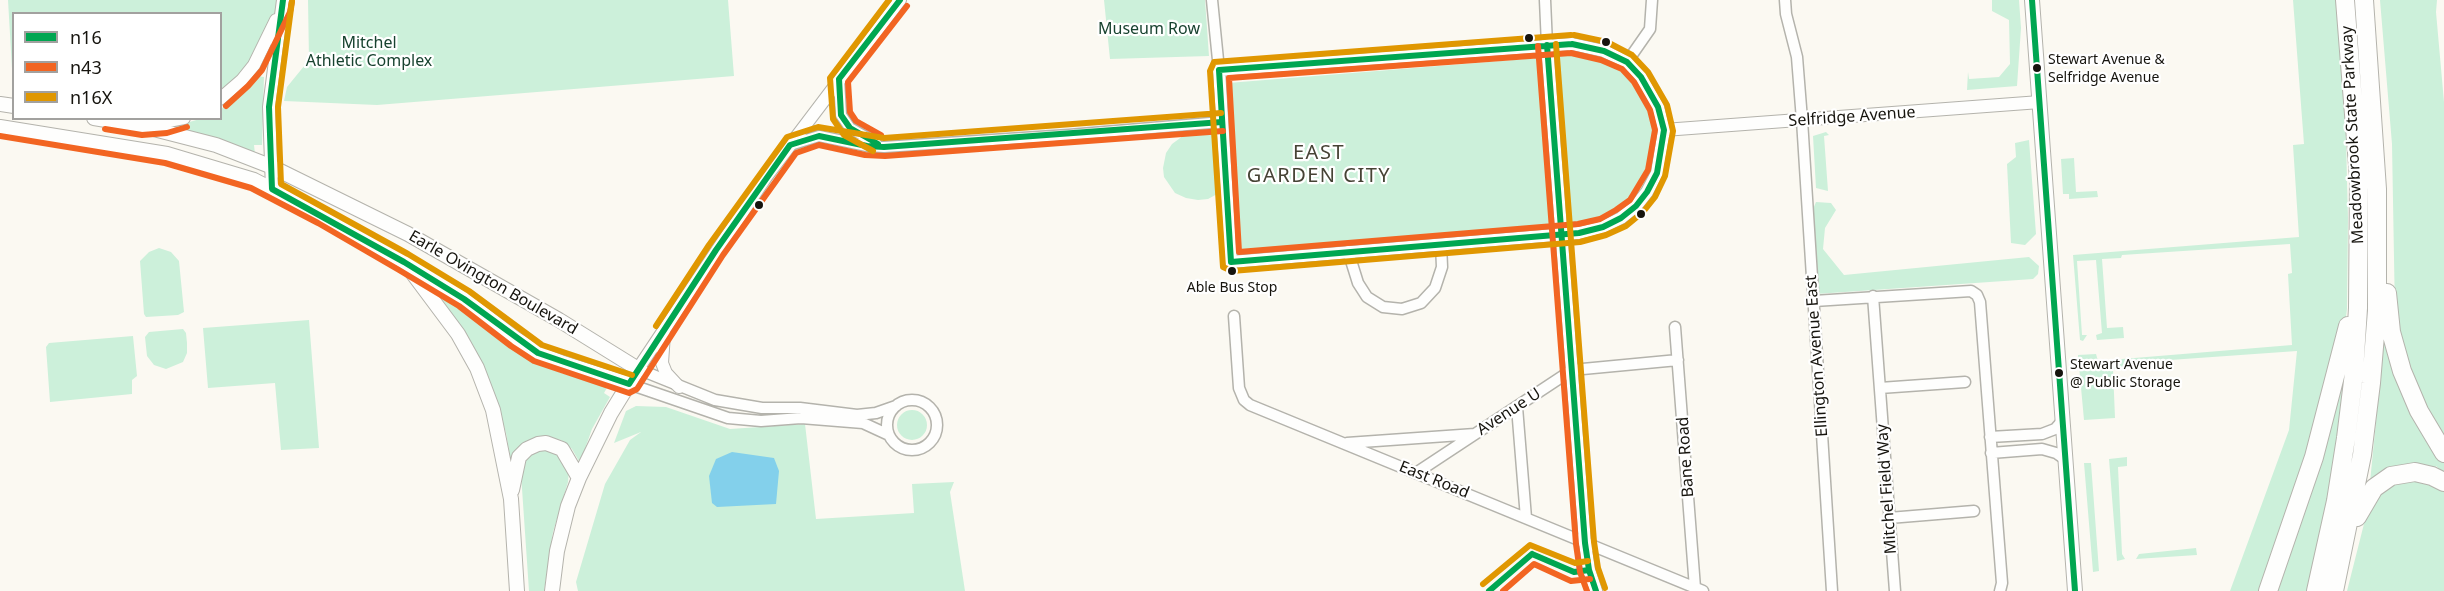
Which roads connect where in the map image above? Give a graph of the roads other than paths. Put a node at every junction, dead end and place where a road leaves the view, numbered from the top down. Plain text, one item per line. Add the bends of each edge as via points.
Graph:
1 (900, 0) edge
2 (1212, 0) edge
3 (1545, 0) edge
4 (1652, 0) edge
5 (1785, 0) edge
6 (2032, 0) edge
7 (2345, 0) edge
8 (2364, 0) edge
9 (283, 4) edge
10 (1548, 45) junction
11 (1627, 62) junction
12 (1219, 70) junction
13 (839, 79) junction
14 (222, 97) edge
15 (2040, 102) junction
16 (106, 120) edge
17 (178, 120) edge
18 (1802, 120) junction
19 (1222, 122) junction
20 (142, 126) junction
21 (0, 127) edge
22 (1664, 130) junction
23 (790, 145) junction
24 (884, 147) junction
25 (270, 166) junction
26 (272, 189) junction
27 (2379, 222) junction
28 (1562, 234) junction
29 (1441, 244) junction
30 (1348, 251) junction
31 (404, 262) junction
32 (2360, 276) junction
33 (1873, 296) junction
34 (1814, 300) junction
35 (1234, 316) dead end
36 (1675, 327) dead end
37 (664, 331) junction
38 (1678, 360) junction
39 (638, 369) junction
40 (1572, 370) junction
41 (1965, 382) dead end
42 (629, 384) junction
43 (679, 387) junction
44 (1880, 388) junction
45 (896, 406) junction
46 (1517, 407) junction
47 (2063, 420) junction
48 (1475, 434) junction
49 (889, 435) junction
50 (1990, 437) junction
51 (1344, 443) junction
52 (1991, 453) junction
53 (2444, 453) edge
54 (2066, 460) junction
55 (1416, 472) junction
56 (579, 478) junction
57 (2444, 482) edge
58 (511, 499) junction
59 (1974, 511) dead end
60 (1526, 518) junction
61 (1889, 518) junction
62 (2346, 540) junction
63 (1585, 543) junction
64 (2282, 548) junction
65 (1699, 589) edge
66 (2001, 590) edge
67 (517, 591) edge
68 (552, 591) edge
69 (1596, 591) edge
70 (1832, 591) edge
71 (1895, 591) edge
72 (2075, 591) edge
73 (2263, 591) edge
74 (2268, 591) edge
75 (2316, 591) edge
76 (2334, 591) edge

1 - 13 street
2 - 12 street
3 - 10 street
4 - 11 street via 1650,29
5 - 18 street, Ellington Avenue East via 1797,57
6 - 15 main road
7 - 32 highway, Meadowbrook State Parkway via 2359,178
8 - 27 highway, Meadowbrook State Parkway
9 - 14 street via 254,65
9 - 25 street via 270,101
10 - 11 street via 1585,45
10 - 12 street
10 - 28 street
11 - 22 street via 1652,93
12 - 19 street
13 - 23 street
13 - 24 street via 841,115 850,128
15 - 18 street, Selfridge Avenue
15 - 47 main road
16 - 20 main road, Earle Ovington Boulevard
17 - 20 street
18 - 22 street, Selfridge Avenue
18 - 34 street, Ellington Avenue East
19 - 24 street
19 - 30 street via 1231,262
20 - 25 main road, Earle Ovington Boulevard via 216,145
21 - 26 main road, Earle Ovington Boulevard via 167,154
22 - 28 street via 1657,173 1635,206 1604,227
23 - 24 street via 819,136
23 - 37 street
25 - 26 street
25 - 39 main road, Earle Ovington Boulevard via 417,239
26 - 31 main road, Earle Ovington Boulevard
27 - 53 highway via 2387,266 2390,321 2400,364 2419,411
27 - 62 highway, Meadowbrook State Parkway via 2371,383
28 - 29 street
28 - 40 street
29 - 30 street
29 - 30 street via 1442,267 1435,288 1421,303 1402,309 1383,307 1367,297 1358,284
31 - 42 main road, Earle Ovington Boulevard via 464,299 538,353
31 - 58 main road via 452,324 477,368 493,410
32 - 64 highway via 2324,424
32 - 75 highway, Meadowbrook State Parkway via 2349,417
33 - 34 street
33 - 44 street, Mitchel Field Way
33 - 50 street via 1971,291 1977,295
34 - 70 street, Ellington Avenue East
35 - 51 street, East Road via 1239,388 1244,400
36 - 38 street, Bane Road
37 - 39 street
37 - 43 street via 662,363
38 - 40 street, Avenue U
38 - 65 street, Bane Road
39 - 42 main road
39 - 43 street, Earle Ovington Boulevard
40 - 46 street, Avenue U
40 - 63 street
41 - 44 street
42 - 49 street, Earle Ovington Boulevard via 728,417 863,423
42 - 56 main road
43 - 45 street, Earle Ovington Boulevard via 715,400 762,408 857,415
44 - 61 street, Mitchel Field Way
45 - 49 street via 888,419
45 - 49 street via 912,400 925,404 935,415 936,430 927,444 911,450 897,445
46 - 48 street, Avenue U
46 - 60 street
47 - 50 street via 2055,429 2042,434
47 - 54 main road
48 - 51 street
48 - 55 street, Avenue U
50 - 52 street
51 - 55 street, East Road
52 - 54 street via 2042,449
52 - 66 street
54 - 72 main road
55 - 60 street, East Road
56 - 58 main road via 562,449 538,444 519,457
56 - 68 main road via 557,551
57 - 62 highway via 2415,472 2385,479 2367,498
58 - 67 main road
59 - 61 street
60 - 63 street, East Road
61 - 71 street, Mitchel Field Way
62 - 76 highway, Meadowbrook State Parkway
63 - 65 street, East Road
63 - 69 street via 1588,570
64 - 73 highway
64 - 74 highway

